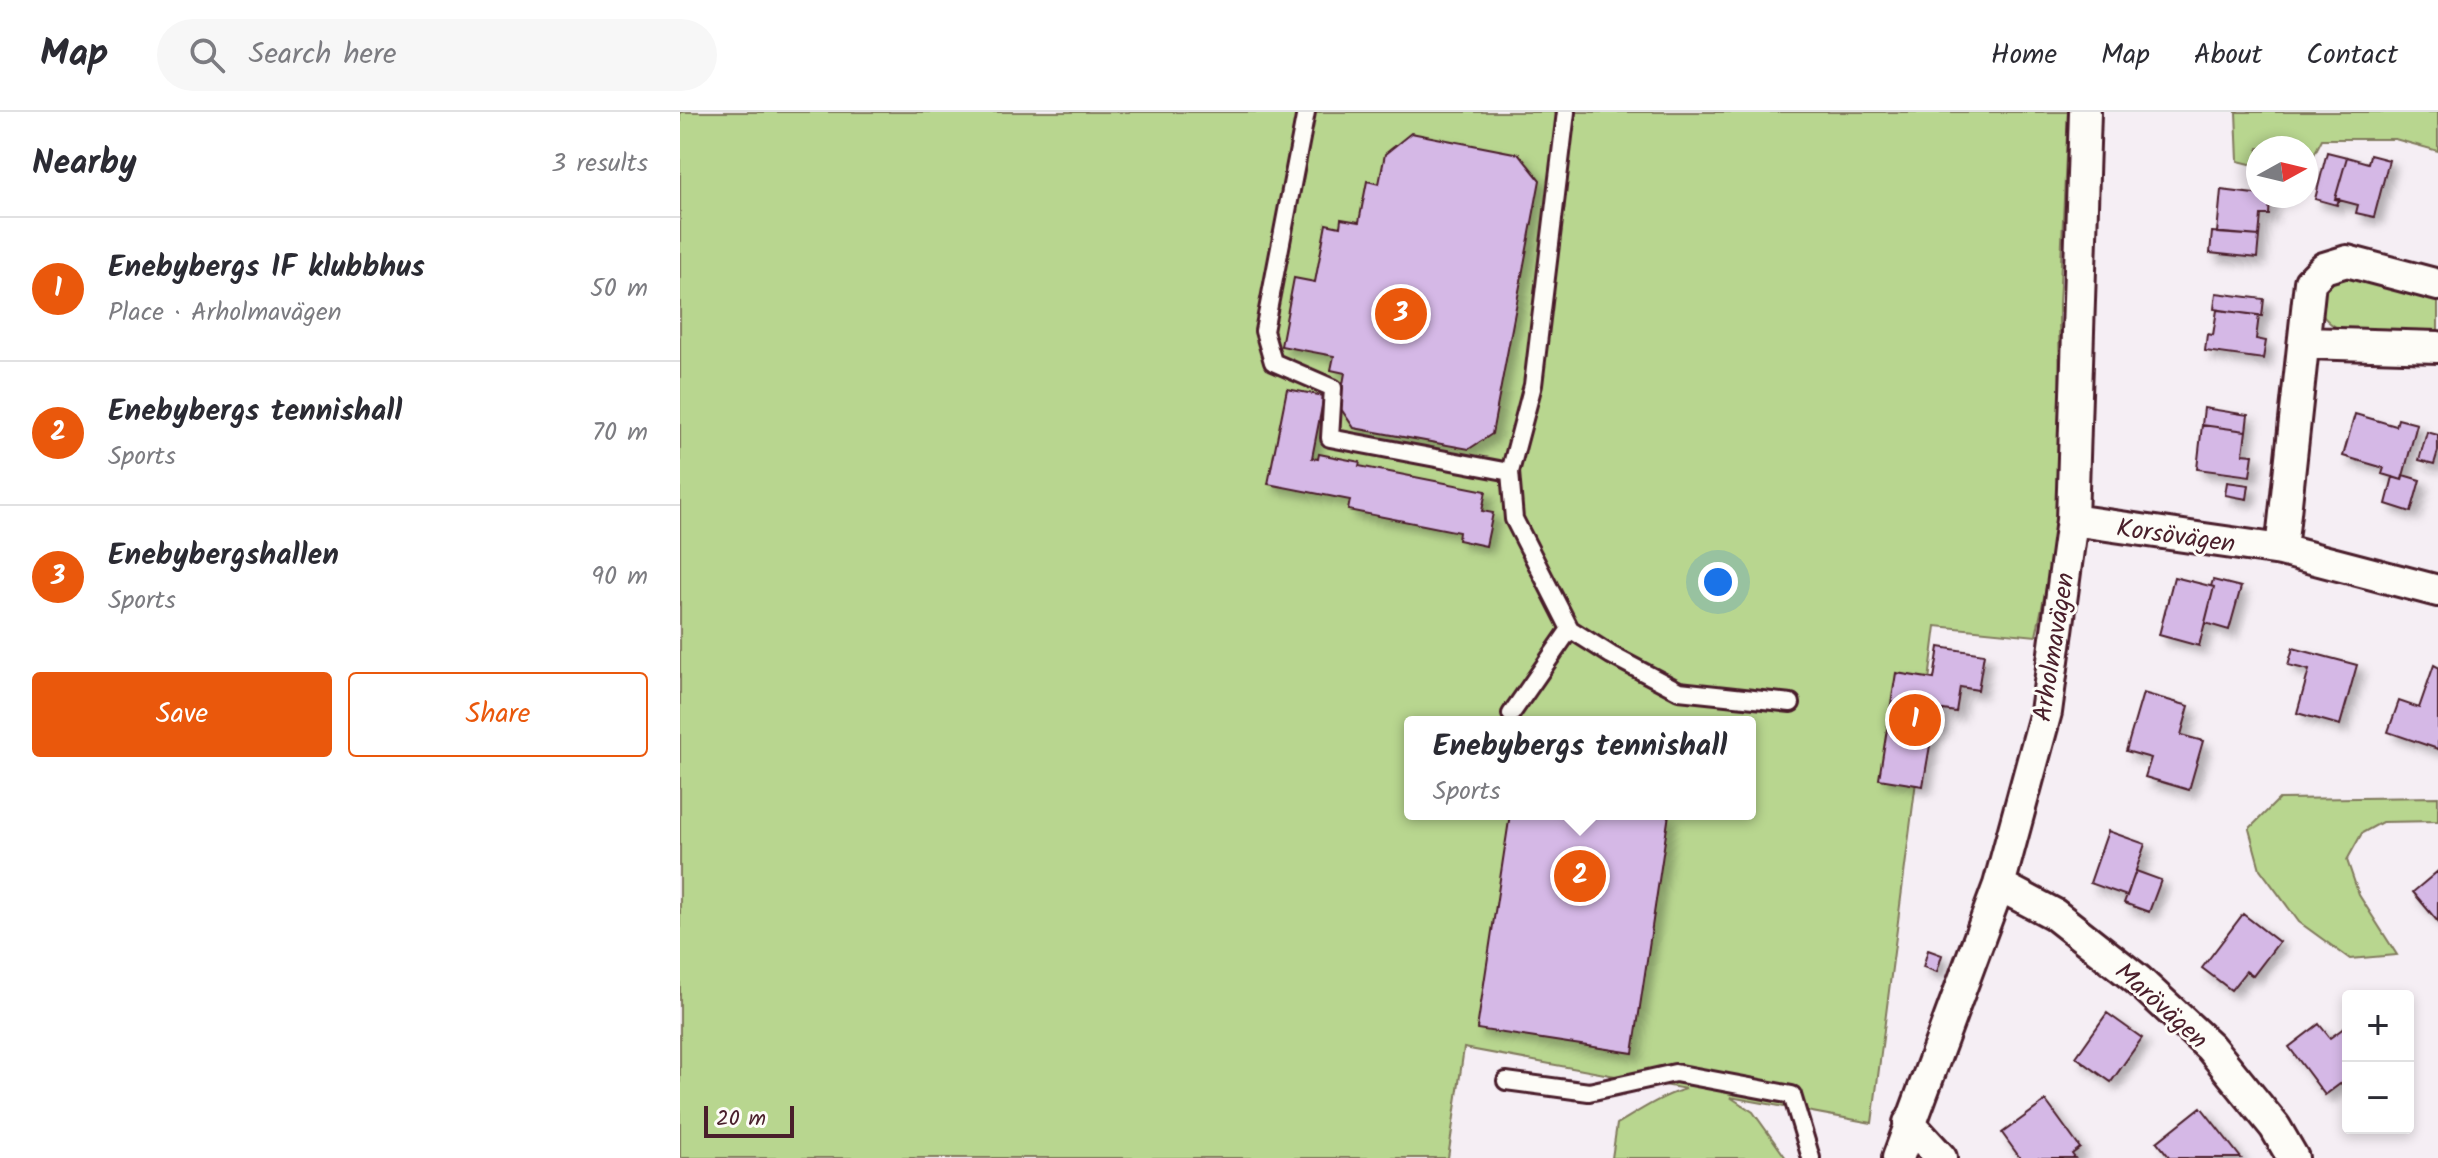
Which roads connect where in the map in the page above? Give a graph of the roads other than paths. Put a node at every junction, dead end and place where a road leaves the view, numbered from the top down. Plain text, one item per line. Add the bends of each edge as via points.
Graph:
1 (1306, 112) edge
2 (1566, 112) edge
3 (2085, 112) edge
4 (2438, 285) edge
5 (2305, 343) junction
6 (2438, 347) edge
7 (1510, 472) junction
8 (2072, 520) junction
9 (2281, 550) junction
10 (2438, 591) edge
11 (1570, 629) junction
12 (1791, 703) dead end
13 (1511, 714) dead end
14 (1999, 885) junction
15 (1506, 1081) dead end
16 (1909, 1123) junction
17 (1811, 1158) edge
18 (1898, 1158) edge
19 (1941, 1158) edge
20 (2293, 1158) edge

1 - 7 lane via 1264,331 1273,362 1333,388 1330,438
2 - 7 lane via 1533,385
3 - 8 street, Arholmavägen
4 - 5 street via 2347,261 2324,268 2310,282
5 - 6 street
5 - 9 street
7 - 11 lane via 1514,519
8 - 9 street, Korsövägen
8 - 14 street, Arholmavägen via 2046,712
9 - 10 street, Korsövägen
11 - 12 lane via 1679,691
11 - 13 lane
14 - 16 street, Arholmavägen
14 - 20 street, Marövägen via 2054,914 2138,980 2210,1047 2275,1127
15 - 17 lane via 1589,1092 1675,1073 1792,1095
16 - 18 street, Arholmavägen
16 - 19 street

